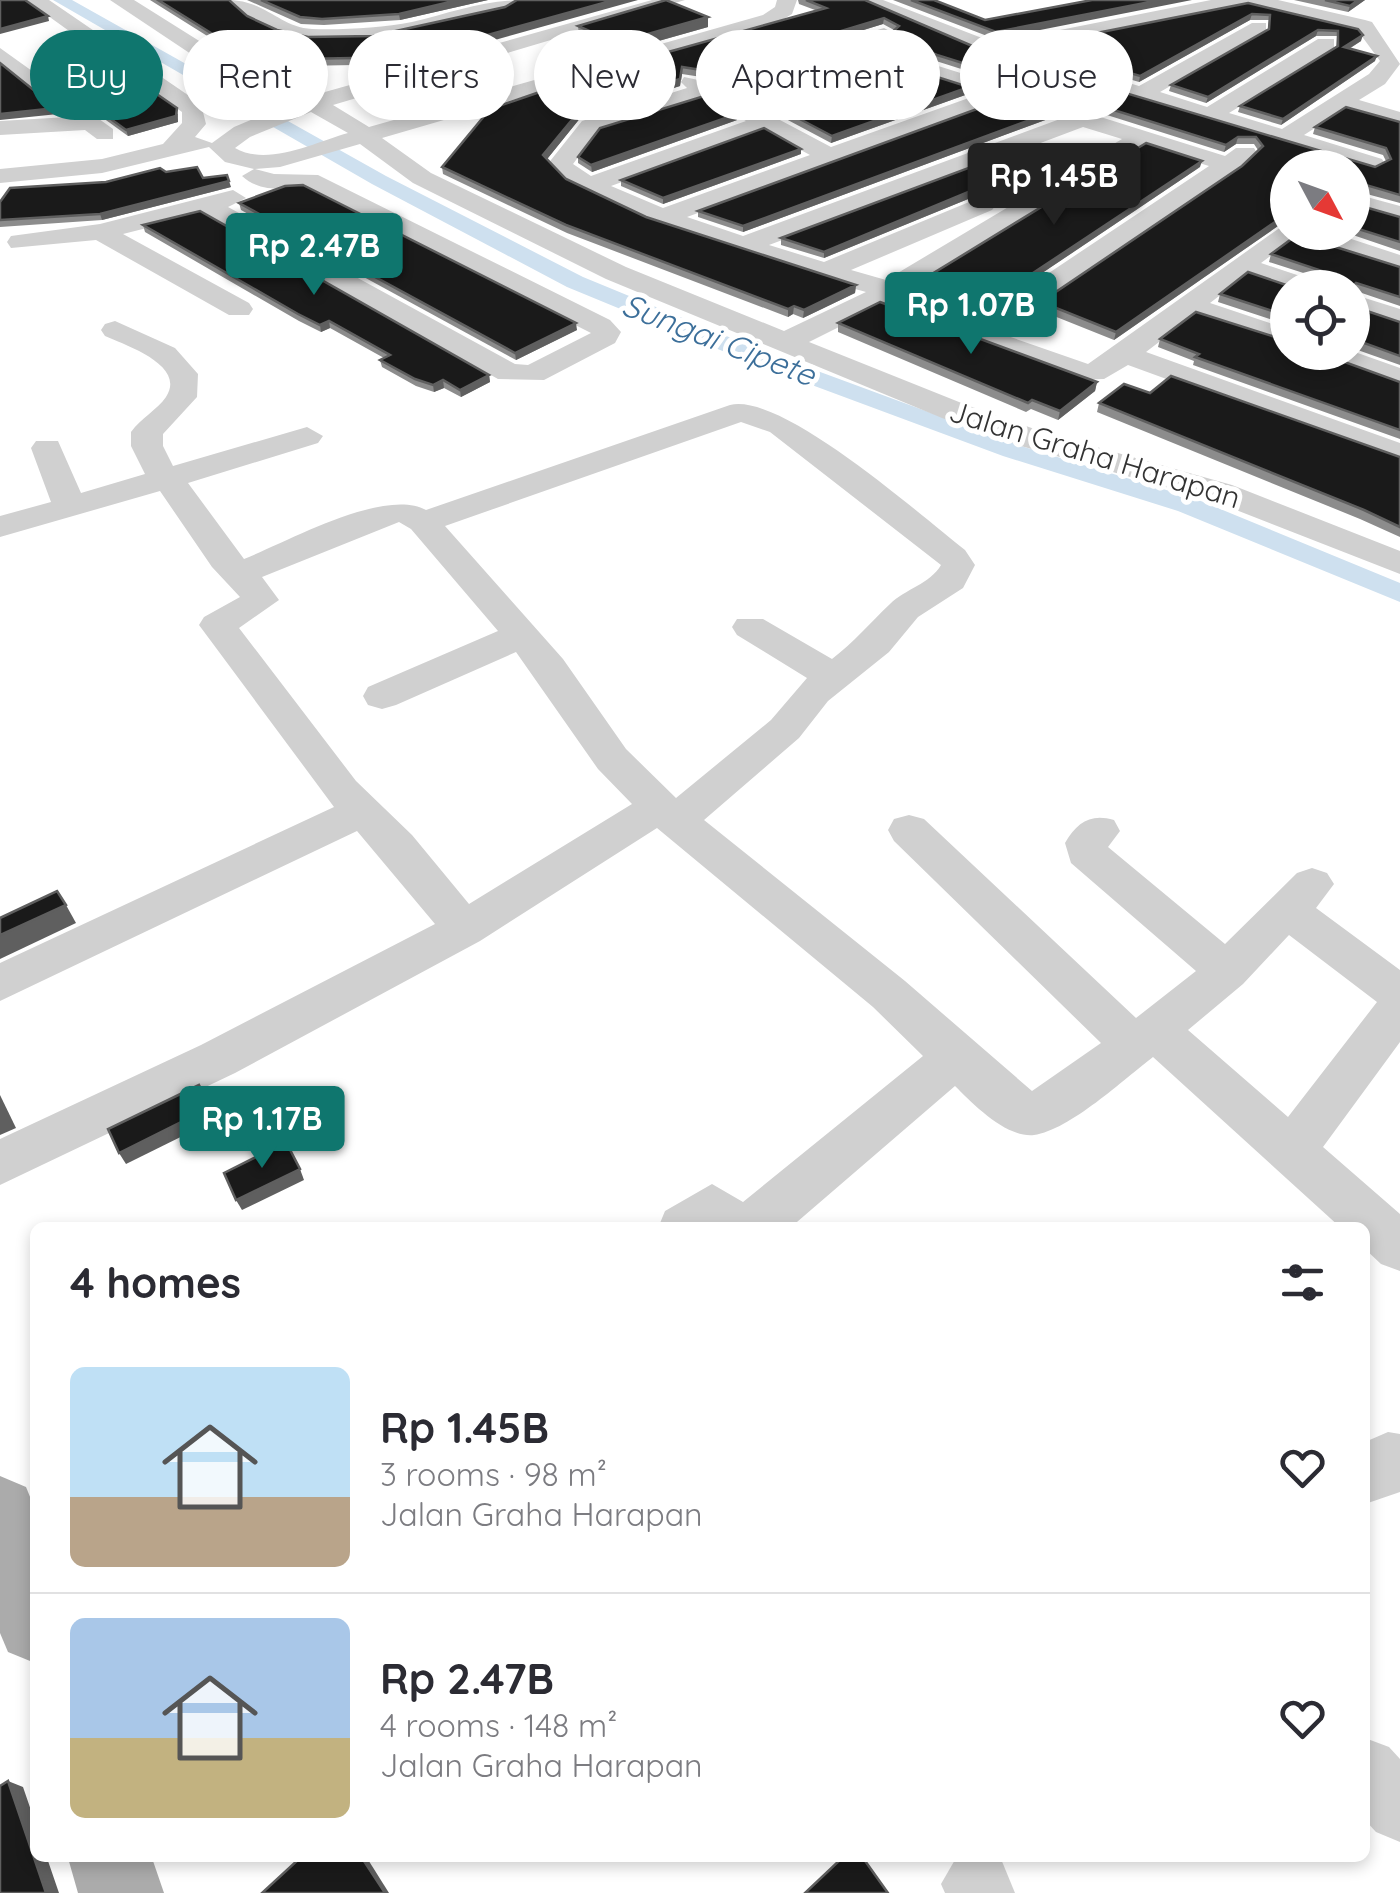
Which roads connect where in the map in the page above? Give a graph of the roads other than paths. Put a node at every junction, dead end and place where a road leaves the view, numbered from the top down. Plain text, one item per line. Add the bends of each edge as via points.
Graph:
1 (36, 0) edge
2 (120, 0) edge
3 (239, 0) edge
4 (510, 0) edge
5 (675, 0) edge
6 (786, 0) edge
7 (866, 0) edge
8 (1242, 0) edge
9 (1252, 0) edge
10 (1370, 1) edge
11 (554, 8) edge
12 (337, 10) edge
13 (1194, 10) junction
14 (1352, 22) junction
15 (279, 24) junction
16 (588, 24) junction
17 (599, 30) edge
18 (1090, 30) edge
19 (1276, 31) junction
20 (960, 37) edge
21 (183, 40) edge
22 (1134, 43) edge
23 (514, 45) edge
24 (676, 47) edge
25 (1342, 48) junction
26 (0, 54) edge
27 (1384, 70) junction
28 (1400, 85) edge
29 (1133, 92) edge
30 (696, 93) edge
31 (1141, 94) junction
32 (1340, 102) junction
33 (960, 109) edge
34 (328, 114) edge
35 (1211, 114) junction
36 (1400, 119) edge
37 (268, 120) edge
38 (411, 120) edge
39 (460, 120) edge
40 (762, 120) edge
41 (808, 120) edge
42 (1079, 120) edge
43 (1085, 120) edge
44 (766, 122) junction
45 (0, 128) edge
46 (354, 136) junction
47 (1285, 137) junction
48 (1142, 138) junction
49 (1020, 142) junction
50 (213, 144) junction
51 (847, 149) junction
52 (1386, 161) edge
53 (393, 162) junction
54 (1069, 162) junction
55 (916, 180) junction
56 (5, 181) edge
57 (272, 182) junction
58 (589, 184) junction
59 (1370, 205) edge
60 (207, 206) junction
61 (1400, 214) edge
62 (667, 216) junction
63 (100, 232) junction
64 (20, 242) dead end
65 (747, 244) junction
66 (1270, 244) edge
67 (1357, 250) edge
68 (1400, 264) edge
69 (1243, 266) junction
70 (824, 272) junction
71 (1270, 275) edge
72 (882, 293) junction
73 (1190, 305) junction
74 (1370, 308) edge
75 (239, 309) dead end
76 (1400, 318) edge
77 (116, 330) dead end
78 (1270, 333) edge
79 (976, 335) junction
80 (786, 342) junction
81 (1125, 354) junction
82 (1370, 367) edge
83 (1400, 378) edge
84 (307, 436) dead end
85 (47, 448) dead end
86 (1400, 454) edge
87 (166, 479) junction
88 (68, 506) junction
89 (423, 522) junction
90 (0, 527) edge
91 (1400, 563) edge
92 (240, 573) junction
93 (750, 627) dead end
94 (522, 635) junction
95 (832, 676) junction
96 (382, 696) dead end
97 (362, 811) junction
98 (667, 814) junction
99 (908, 830) dead end
100 (1099, 831) dead end
101 (464, 930) junction
102 (1227, 971) junction
103 (0, 982) edge
104 (1395, 997) edge
105 (1145, 1038) junction
106 (956, 1057) junction
107 (1294, 1150) junction
108 (0, 1163) edge
109 (692, 1222) edge
110 (728, 1222) edge
111 (758, 1222) edge
112 (1400, 1248) edge
113 (1400, 1463) edge
114 (1370, 1473) edge
115 (0, 1513) edge
116 (30, 1608) edge
117 (1370, 1776) edge
118 (1400, 1808) edge
119 (111, 1862) edge
120 (121, 1893) edge

1 - 50 street via 193,109 194,124
2 - 21 street, Jalan Graha Harapan
3 - 15 street
4 - 15 street via 396,30 311,34
5 - 16 street
6 - 24 street via 785,10 770,20
7 - 20 street
8 - 13 street
9 - 14 street
10 - 14 street
11 - 16 street
12 - 15 street
13 - 18 street
13 - 19 street
13 - 22 street
14 - 27 street via 1368,28
16 - 17 street
16 - 23 street
19 - 25 street
19 - 31 street
25 - 27 street
25 - 35 street
26 - 45 street via 98,128
27 - 28 street
27 - 32 street
29 - 31 street
30 - 58 street via 581,132 558,165
31 - 35 street
32 - 36 street
32 - 47 street
33 - 51 street
34 - 46 street, Jalan Graha Harapan via 346,119
35 - 47 street
37 - 50 street
38 - 46 street
39 - 53 street via 441,144
40 - 44 street
41 - 51 street
42 - 49 street
43 - 48 street
44 - 51 street
44 - 58 street
46 - 50 street via 262,162
46 - 53 street, Jalan Graha Harapan
47 - 52 street
48 - 54 street
48 - 79 street via 1238,159
49 - 54 street
49 - 55 street
50 - 56 street
50 - 57 street
51 - 55 street
51 - 62 street
53 - 80 street, Jalan Graha Harapan via 616,273
54 - 70 street
54 - 72 street
55 - 65 street
57 - 60 street
57 - 60 street via 309,180 600,326 606,337 533,374 509,373
58 - 62 street
59 - 61 street
60 - 63 street
62 - 65 street
63 - 64 street
63 - 75 street
65 - 70 street
66 - 69 street
67 - 68 street
69 - 71 street
69 - 73 street
70 - 72 street
72 - 79 street
72 - 80 street
73 - 78 street
73 - 81 street
74 - 76 street
77 - 87 street via 163,353 182,371 182,397 147,432 147,446
79 - 81 street via 1084,373
80 - 91 street, Jalan Graha Harapan via 1016,434 1220,492
81 - 86 street
82 - 83 street
84 - 87 street
85 - 88 street
87 - 88 street
87 - 92 street
88 - 90 street
89 - 92 street via 405,512 388,514
89 - 94 street
89 - 95 street via 728,414 767,417 958,565 950,580 906,609 876,644
92 - 97 street via 262,600 217,625
93 - 95 street
94 - 96 street
94 - 98 street via 612,760
95 - 98 street via 785,729
97 - 101 street
97 - 103 street
98 - 101 street
98 - 106 street via 889,994
99 - 105 street via 976,899
100 - 102 street via 1086,852
101 - 108 street via 218,1060
102 - 104 street via 1301,898
102 - 105 street
104 - 107 street
105 - 106 street via 1032,1114 1008,1104
105 - 107 street
106 - 111 street
107 - 112 street
109 - 110 street via 712,1207
113 - 114 street via 1388,1460
115 - 116 main road
117 - 118 street
119 - 120 main road

